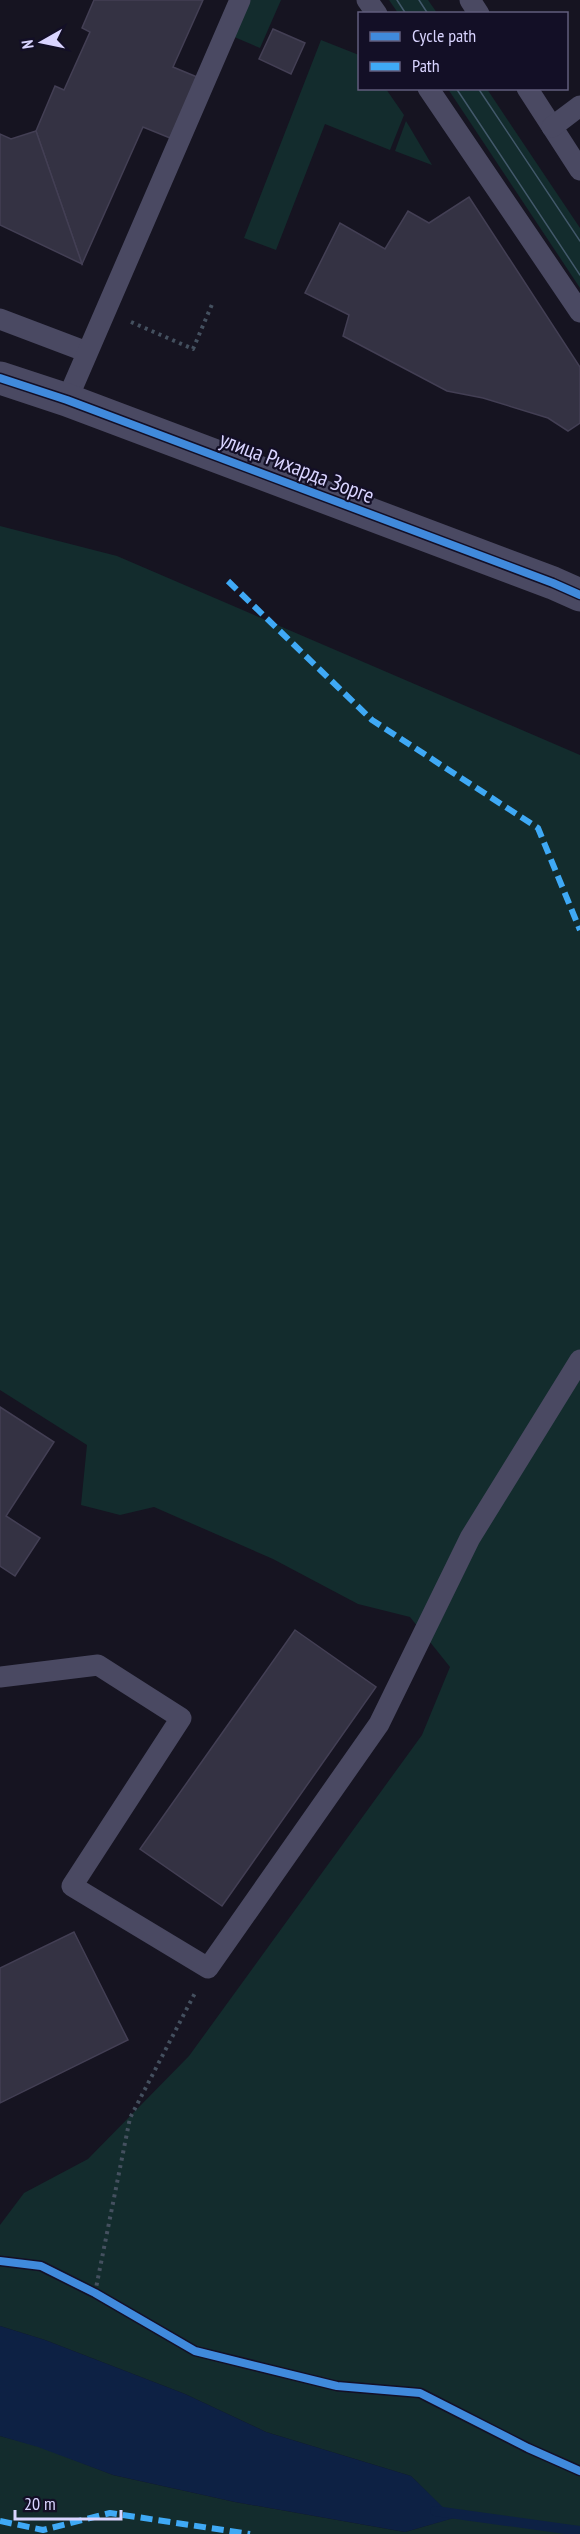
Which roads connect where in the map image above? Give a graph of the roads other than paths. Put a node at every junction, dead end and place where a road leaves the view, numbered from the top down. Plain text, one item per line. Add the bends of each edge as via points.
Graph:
1 (240, 0) edge
2 (429, 90) edge
3 (528, 90) edge
4 (580, 106) edge
5 (552, 127) junction
6 (580, 170) edge
7 (580, 312) edge
8 (0, 320) edge
9 (87, 352) junction
10 (0, 378) edge
11 (67, 400) junction
12 (580, 595) edge
13 (580, 1360) edge
14 (0, 1677) edge

1 - 9 lane
2 - 7 lane
3 - 5 lane
4 - 5 lane
5 - 6 lane
8 - 9 lane
9 - 11 lane
10 - 11 street, улица Рихарда Зорге
11 - 12 street, улица Рихарда Зорге
13 - 14 lane via 470,1538 379,1724 208,1968 72,1886 181,1718 98,1665

